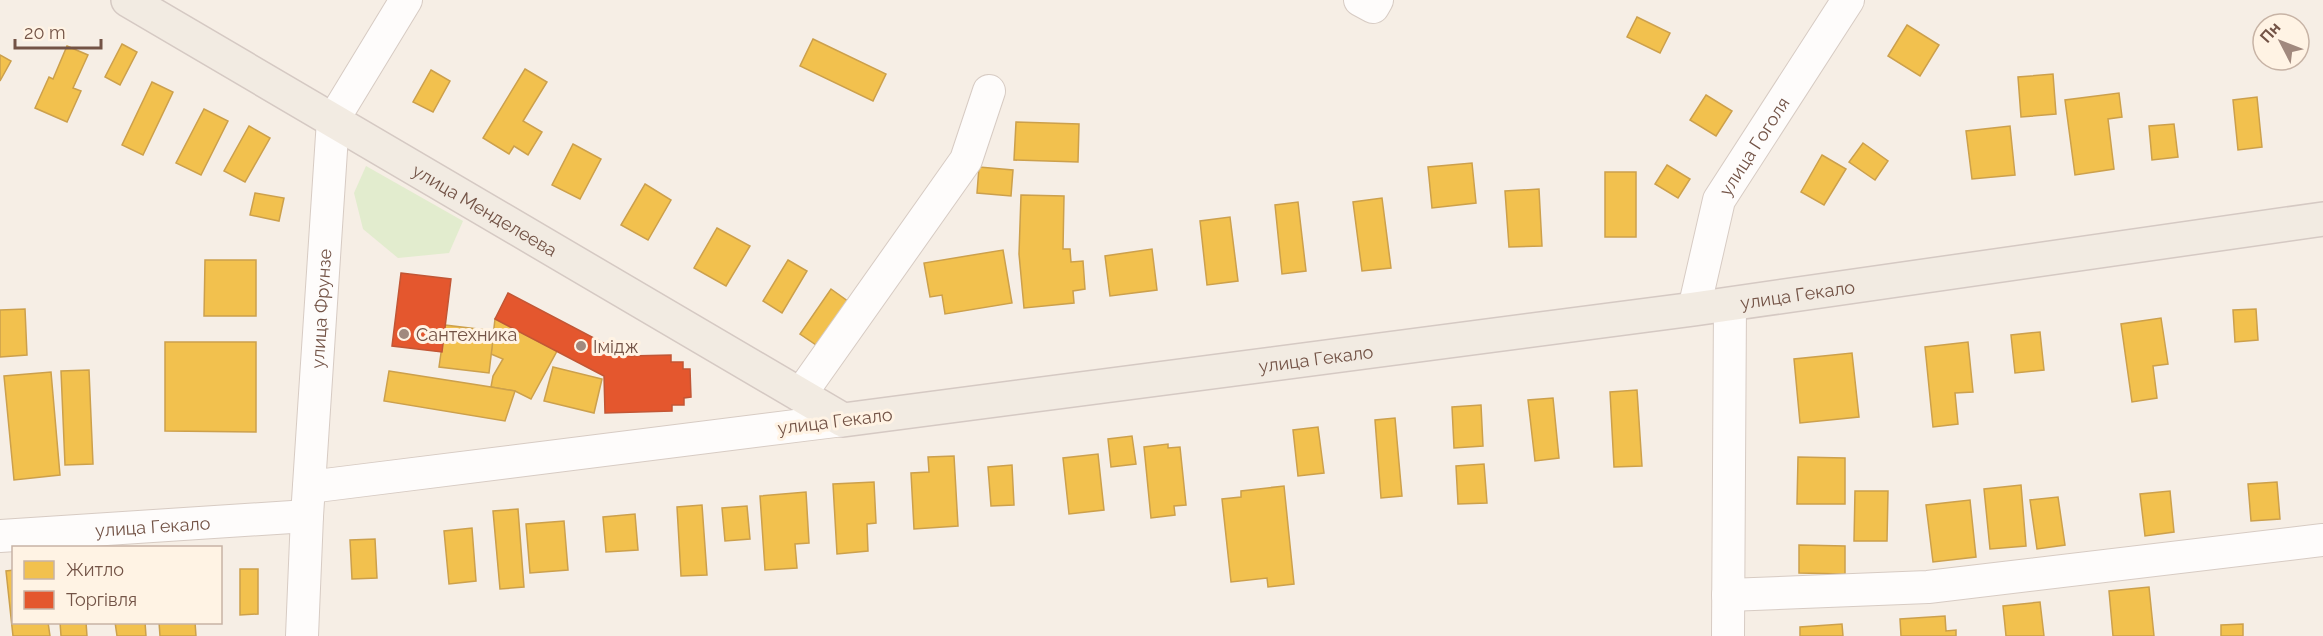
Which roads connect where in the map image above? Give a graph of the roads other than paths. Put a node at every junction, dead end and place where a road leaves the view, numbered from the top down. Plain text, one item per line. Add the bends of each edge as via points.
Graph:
1 (128, 0) edge
2 (406, 0) edge
3 (1848, 0) edge
4 (989, 91) dead end
5 (333, 120) junction
6 (2323, 219) edge
7 (1730, 303) junction
8 (1694, 309) junction
9 (800, 395) junction
10 (843, 420) junction
11 (308, 501) junction
12 (0, 536) edge
13 (2323, 540) edge
14 (1728, 595) junction
15 (302, 636) edge
16 (1728, 636) edge

1 - 5 main road, улица Менделеева
2 - 5 street, улица Фрунзе
3 - 8 street, улица Гоголя via 1719,200
4 - 9 street via 966,160
5 - 9 main road, улица Менделеева
5 - 11 street, улица Фрунзе
6 - 7 main road, улица Гекало
7 - 8 main road, улица Гекало
7 - 14 street
8 - 10 main road, улица Гекало
9 - 10 main road, улица Менделеева
10 - 11 street, улица Гекало
11 - 12 street, улица Гекало
11 - 15 street, улица Фрунзе
13 - 14 street via 1928,587
14 - 16 street

